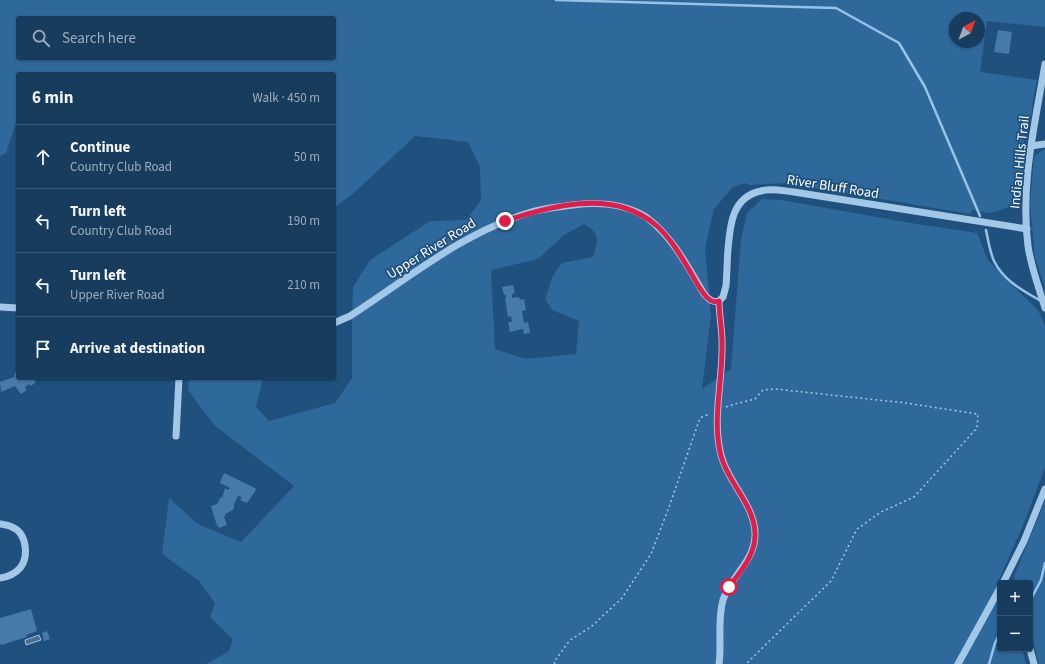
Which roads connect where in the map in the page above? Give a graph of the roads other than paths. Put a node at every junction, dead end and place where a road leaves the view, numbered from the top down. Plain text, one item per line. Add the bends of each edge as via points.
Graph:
1 (1045, 64) edge
2 (1045, 144) edge
3 (1031, 146) junction
4 (1027, 229) junction
5 (719, 301) junction
6 (0, 307) edge
7 (16, 308) edge
8 (1045, 308) edge
9 (336, 322) edge
10 (179, 380) edge
11 (176, 436) dead end
12 (1045, 489) edge
13 (0, 524) edge
14 (0, 578) edge
15 (1005, 580) edge
16 (997, 593) edge
17 (1031, 652) edge
18 (719, 664) edge
19 (958, 664) edge
20 (1034, 664) edge

1 - 3 street, Indian Hills Trail
2 - 3 street
3 - 4 street, Indian Hills Trail via 1026,194
4 - 5 street, River Bluff Road via 794,192 760,191 742,200 732,219 726,286
4 - 8 street, Indian Hills Trail via 1030,254
5 - 9 street, Upper River Road via 714,302 704,294 672,243 645,217 614,205 581,204 532,212 478,233 350,316
5 - 18 street via 722,350 718,441 725,467 751,514 755,534 747,562 729,587 724,599
6 - 7 street
10 - 11 street
12 - 15 street
13 - 14 street via 14,527 24,538 26,553 20,568 10,576
16 - 19 street
17 - 20 street

